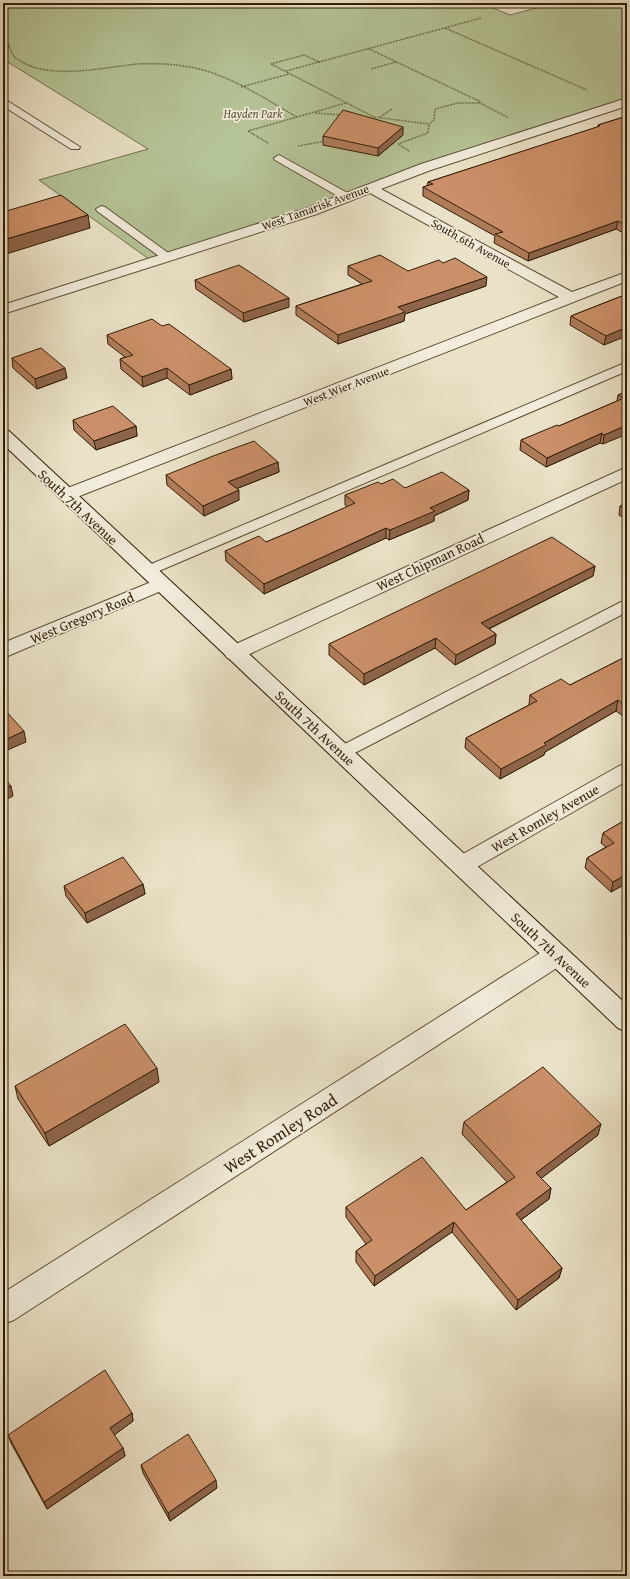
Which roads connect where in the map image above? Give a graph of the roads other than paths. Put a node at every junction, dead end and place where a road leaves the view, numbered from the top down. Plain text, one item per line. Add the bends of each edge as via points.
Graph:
1 (3, 102) edge
2 (627, 102) edge
3 (75, 147) dead end
4 (279, 158) dead end
5 (370, 188) junction
6 (346, 197) junction
7 (101, 209) dead end
8 (167, 257) junction
9 (627, 276) edge
10 (571, 298) junction
11 (3, 310) edge
12 (627, 366) edge
13 (3, 435) edge
14 (627, 472) edge
15 (66, 495) junction
16 (154, 578) junction
17 (627, 606) edge
18 (3, 652) edge
19 (234, 653) junction
20 (341, 753) junction
21 (627, 771) edge
22 (462, 865) junction
23 (557, 955) junction
24 (624, 1015) edge
25 (3, 1310) edge

1 - 3 lane
2 - 5 street, West Tamarisk Avenue via 426,167
4 - 6 lane
5 - 6 street, West Tamarisk Avenue
5 - 10 street, South 6th Avenue
6 - 8 street, West Tamarisk Avenue via 312,211
7 - 8 lane
8 - 11 street, West Tamarisk Avenue
9 - 10 street, West Wier Avenue
10 - 15 street, West Wier Avenue
12 - 16 lane
13 - 15 street, South 7th Avenue
14 - 19 street, West Chipman Road
15 - 16 street, South 7th Avenue
16 - 18 street, West Gregory Road
16 - 19 street, South 7th Avenue
17 - 20 lane
19 - 20 street, South 7th Avenue
20 - 22 street, South 7th Avenue
21 - 22 street, West Romley Avenue
22 - 23 street, South 7th Avenue
23 - 24 street, South 7th Avenue
23 - 25 street, West Romley Road

